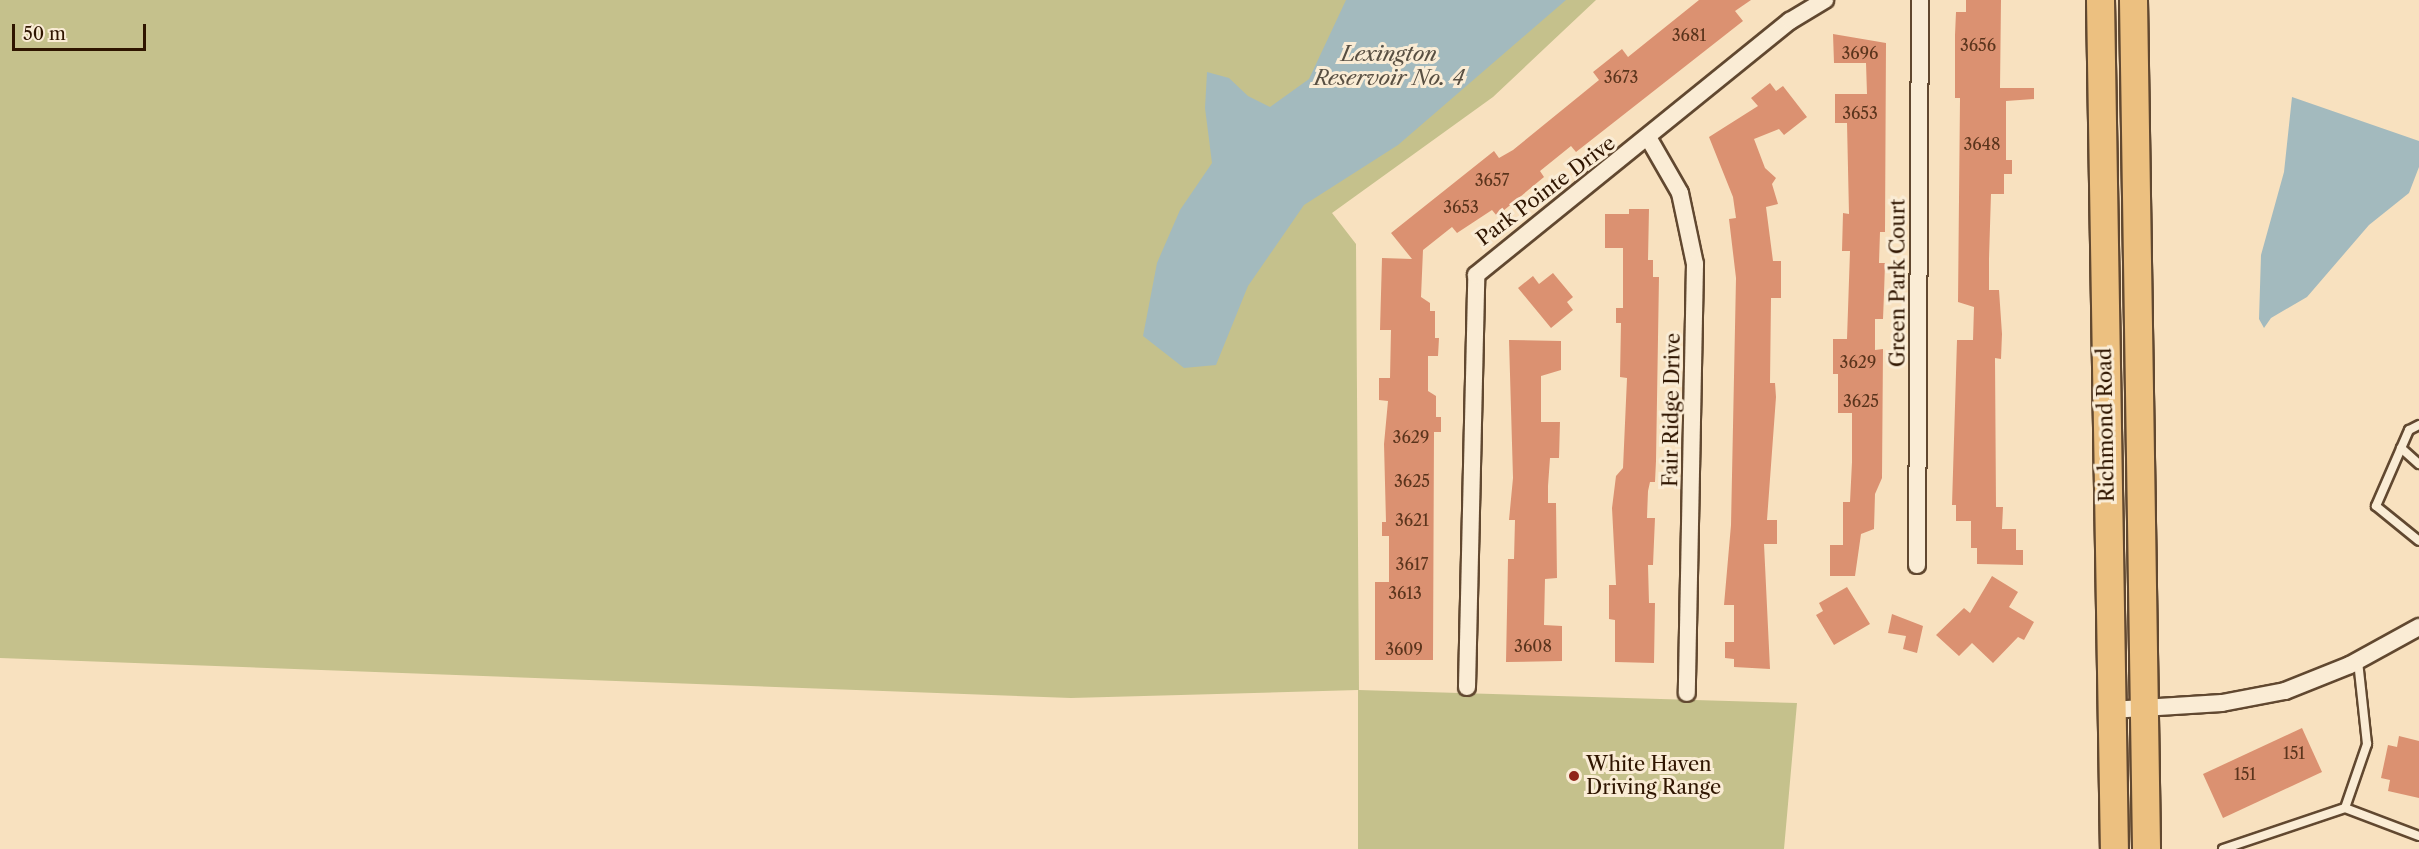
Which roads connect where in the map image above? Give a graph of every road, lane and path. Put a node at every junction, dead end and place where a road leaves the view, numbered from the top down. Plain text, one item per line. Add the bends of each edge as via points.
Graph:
1 (1825, 0) edge
2 (1920, 0) edge
3 (2100, 0) edge
4 (2133, 0) edge
5 (1649, 139) junction
6 (2419, 425) edge
7 (2401, 448) junction
8 (2419, 464) edge
9 (2419, 542) edge
10 (1917, 565) dead end
11 (2419, 627) edge
12 (2358, 662) junction
13 (1467, 687) dead end
14 (1687, 693) dead end
15 (2142, 708) junction
16 (2111, 710) junction
17 (2345, 808) junction
18 (2419, 836) edge
19 (2114, 849) edge
20 (2146, 849) edge
21 (2223, 849) edge

1 - 5 street, Park Pointe Drive via 1790,21
2 - 10 street, Green Park Court
3 - 16 highway, Richmond Road
4 - 15 highway, Richmond Road
5 - 13 street, Park Pointe Drive via 1485,264 1476,275
5 - 14 street, Fair Ridge Drive via 1680,193 1695,264
6 - 7 lane via 2409,430
7 - 8 lane
7 - 9 lane via 2376,506
11 - 12 street
12 - 15 street via 2319,679 2252,699
12 - 17 lane via 2367,712 2367,744
15 - 16 street
15 - 20 highway, Richmond Road
16 - 19 highway, Richmond Road
17 - 18 lane
17 - 21 lane

